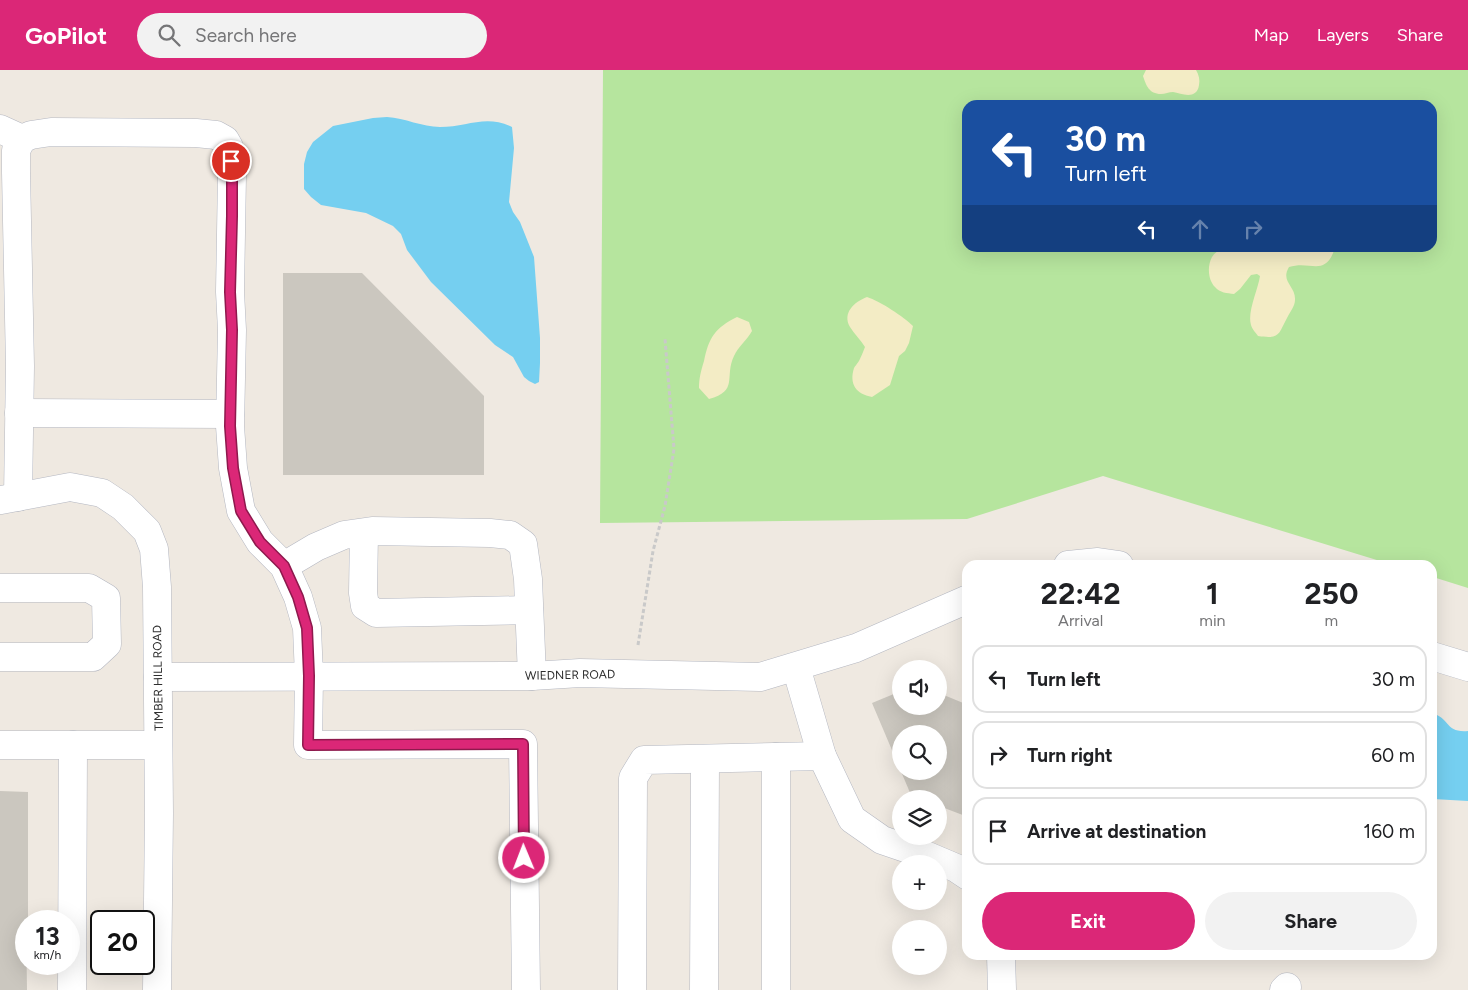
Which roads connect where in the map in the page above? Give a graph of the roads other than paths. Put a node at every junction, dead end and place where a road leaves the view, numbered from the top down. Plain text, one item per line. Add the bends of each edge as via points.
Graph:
1 (11, 134) edge
2 (19, 413) junction
3 (230, 414) junction
4 (9, 499) edge
5 (364, 533) junction
6 (284, 566) junction
7 (0, 588) edge
8 (962, 602) edge
9 (529, 610) junction
10 (0, 657) edge
11 (1437, 658) edge
12 (796, 667) junction
13 (1468, 667) edge
14 (309, 676) junction
15 (532, 676) junction
16 (158, 677) junction
17 (0, 745) edge
18 (73, 745) junction
19 (158, 745) junction
20 (822, 756) junction
21 (776, 758) junction
22 (706, 759) junction
23 (962, 872) edge
24 (1000, 960) edge
25 (72, 990) edge
26 (157, 990) edge
27 (526, 990) edge
28 (632, 990) edge
29 (704, 990) edge
30 (776, 990) edge
31 (1002, 990) edge

1 - 2 street via 16,150
1 - 3 street via 163,132 216,135 225,140 232,175
2 - 3 street
2 - 4 street
3 - 6 street via 233,468 241,511 260,542
4 - 16 street, TIMBER HILL ROAD via 70,487 102,493 123,507 147,531 154,549 156,568
5 - 6 street via 344,535
5 - 9 street via 510,535 523,544
5 - 9 street via 363,593 365,606 376,612
6 - 14 street via 307,628
7 - 10 street via 89,588 106,598 106,644 93,657
8 - 12 street, WIEDNER ROAD via 856,648
9 - 15 street
11 - 13 street
12 - 15 street, WIEDNER ROAD via 760,677
12 - 20 street
14 - 15 street, WIEDNER ROAD
14 - 16 street, WIEDNER ROAD
14 - 27 street via 308,745 523,744
16 - 19 street, TIMBER HILL ROAD
17 - 18 street
18 - 19 street
18 - 25 street
19 - 26 street, TIMBER HILL ROAD
20 - 21 street
20 - 23 street via 852,819 882,840
21 - 22 street
21 - 30 street
22 - 28 street via 644,760 633,778
22 - 29 street
24 - 31 street

